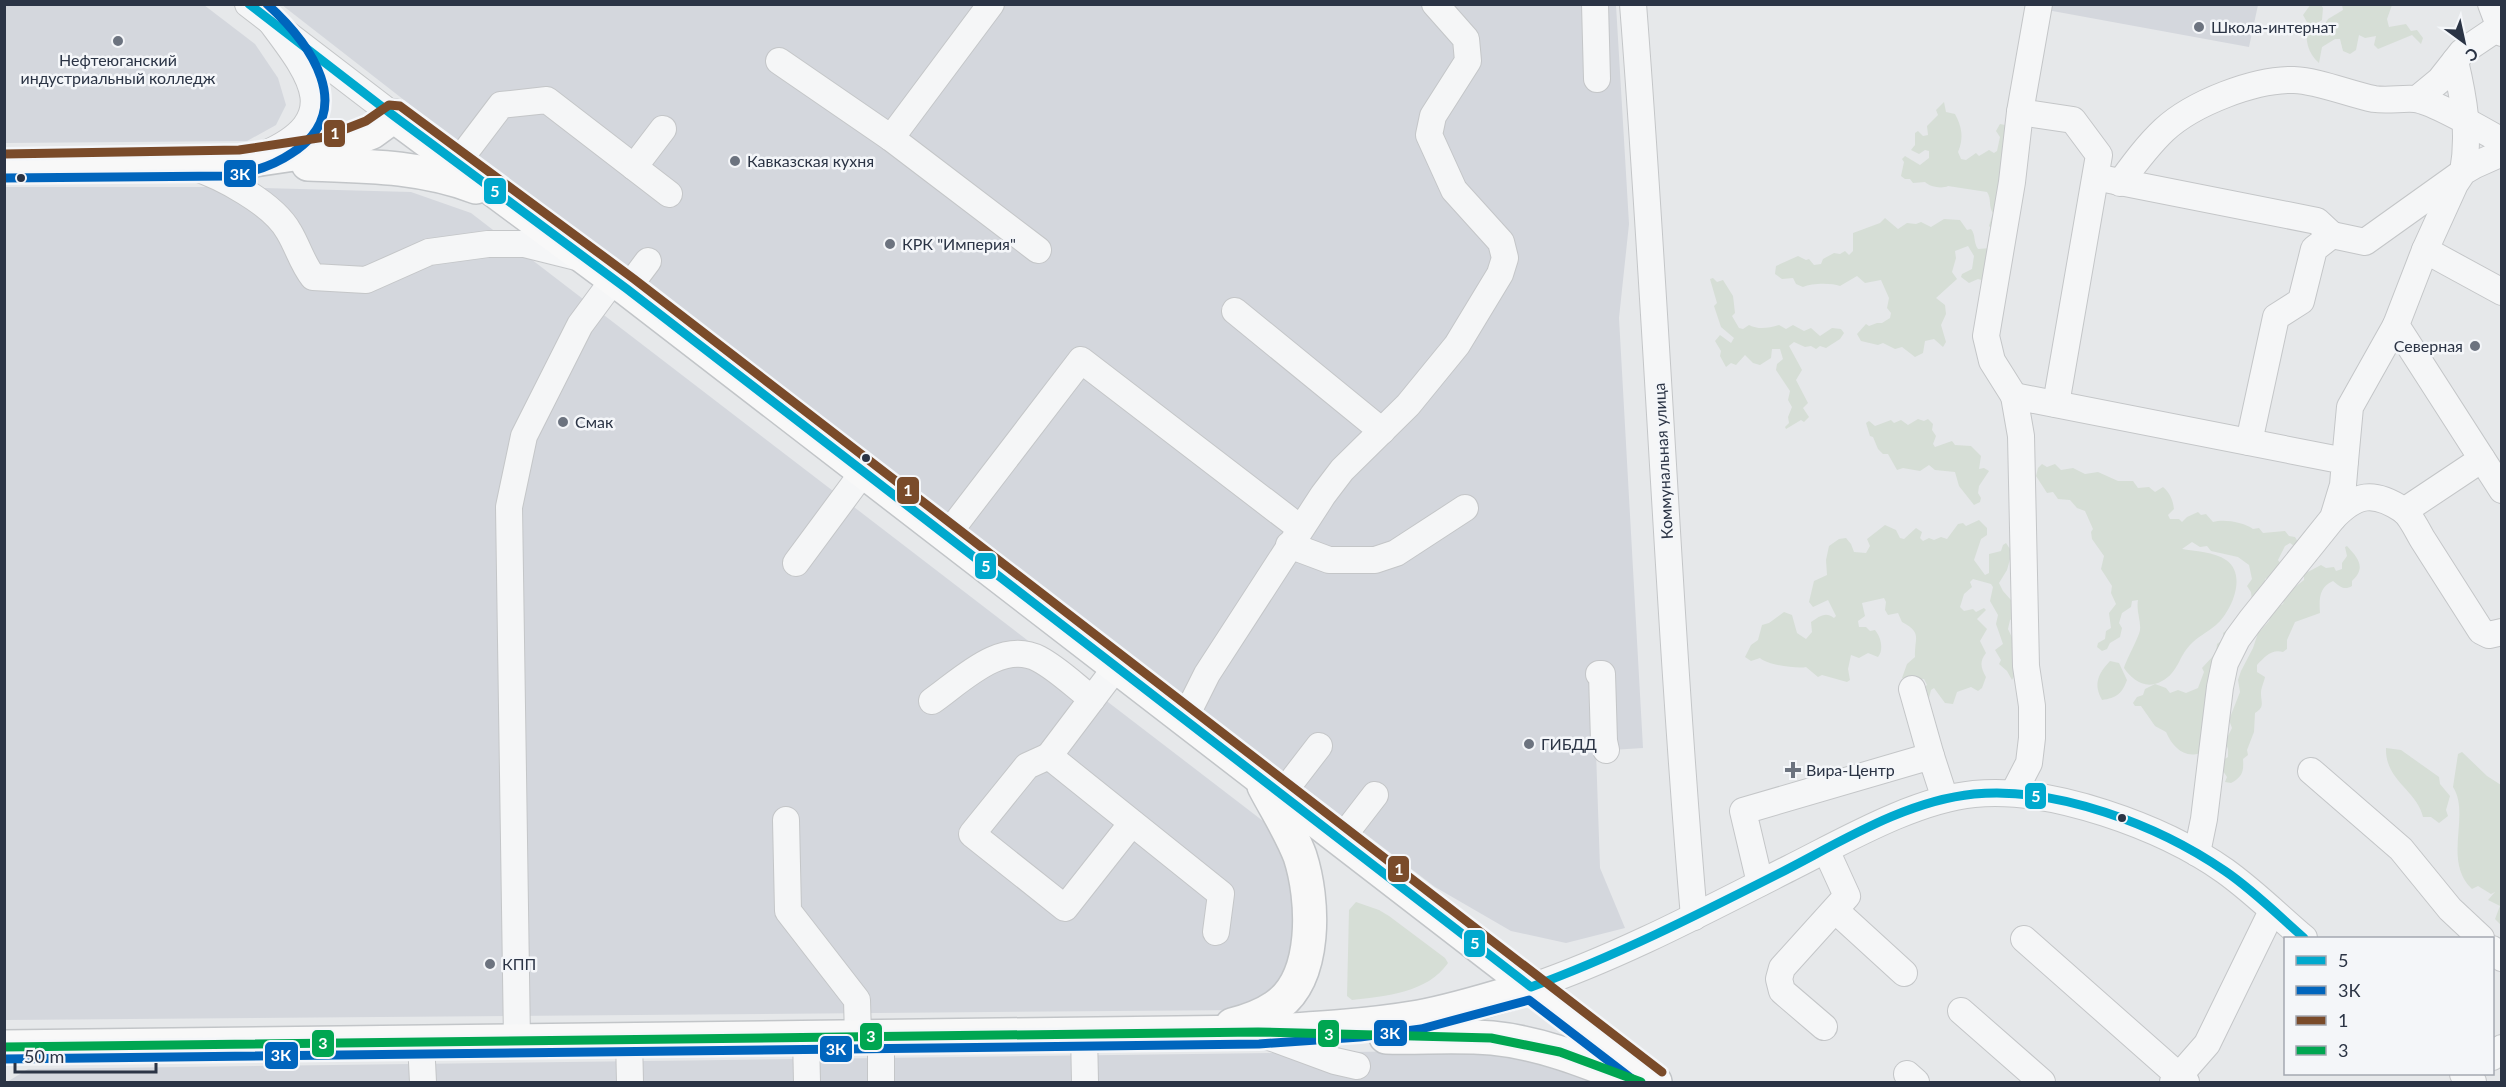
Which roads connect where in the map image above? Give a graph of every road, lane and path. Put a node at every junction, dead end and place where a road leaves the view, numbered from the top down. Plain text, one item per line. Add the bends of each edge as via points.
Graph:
1 (249, 4) edge
2 (991, 4) edge
3 (1435, 4) edge
4 (1594, 4) edge
5 (1633, 4) edge
6 (2039, 4) edge
7 (271, 22) junction
8 (2497, 22) edge
9 (779, 61) dead end
10 (2455, 61) junction
11 (1597, 79) dead end
12 (2417, 99) junction
13 (2020, 112) junction
14 (394, 116) junction
15 (2467, 122) junction
16 (663, 129) dead end
17 (891, 138) junction
18 (2502, 141) edge
19 (2502, 153) edge
20 (240, 162) junction
21 (182, 163) junction
22 (457, 163) junction
23 (4, 165) edge
24 (634, 167) junction
25 (2463, 172) junction
26 (2096, 177) junction
27 (2120, 183) junction
28 (669, 194) dead end
29 (504, 197) junction
30 (2332, 236) junction
31 (1038, 250) dead end
32 (2425, 250) junction
33 (648, 261) dead end
34 (611, 277) junction
35 (2502, 291) edge
36 (1235, 312) dead end
37 (2396, 325) junction
38 (2014, 396) junction
39 (2056, 404) junction
40 (1382, 431) junction
41 (2249, 442) junction
42 (2482, 459) junction
43 (2345, 461) junction
44 (864, 471) junction
45 (2502, 490) edge
46 (1465, 508) dead end
47 (2404, 510) junction
48 (2333, 518) junction
49 (947, 535) junction
50 (1295, 536) junction
51 (796, 563) dead end
52 (2502, 632) edge
53 (1117, 666) junction
54 (1599, 674) dead end
55 (1912, 689) dead end
56 (1092, 699) junction
57 (932, 701) dead end
58 (1185, 718) junction
59 (1319, 746) dead end
60 (1606, 750) dead end
61 (1049, 756) junction
62 (1931, 756) junction
63 (2311, 771) dead end
64 (1270, 784) junction
65 (2014, 792) junction
66 (1375, 795) dead end
67 (1944, 799) junction
68 (786, 820) dead end
69 (1132, 823) junction
70 (1341, 839) junction
71 (1826, 849) junction
72 (2196, 853) junction
73 (1760, 883) junction
74 (1834, 910) junction
75 (2272, 911) junction
76 (1694, 917) junction
77 (1216, 932) dead end
78 (2302, 937) edge
79 (2479, 937) edge
80 (2024, 939) dead end
81 (1905, 973) dead end
82 (1531, 987) junction
83 (1961, 1011) dead end
84 (1824, 1027) dead end
85 (1200, 1032) junction
86 (1258, 1032) junction
87 (1084, 1034) junction
88 (870, 1036) junction
89 (806, 1037) junction
90 (629, 1040) junction
91 (517, 1041) junction
92 (421, 1042) junction
93 (4, 1047) edge
94 (1357, 1066) dead end
95 (2179, 1080) edge
96 (423, 1083) edge
97 (630, 1083) edge
98 (807, 1083) edge
99 (881, 1083) edge
100 (1085, 1083) edge
101 (1641, 1083) edge
102 (1655, 1083) edge
103 (2042, 1083) edge

1 - 7 street
2 - 17 street
3 - 40 street via 1466,39 1468,61 1433,116 1429,135 1454,190 1501,242 1505,258 1500,274 1457,345
4 - 11 street
5 - 76 street, Коммунальная улица via 1649,200 1680,748 1680,821
6 - 13 street
7 - 14 street
7 - 20 street via 305,68 314,103 308,122 296,136 278,148
8 - 10 street
9 - 17 street
10 - 12 street
10 - 15 street
12 - 15 street
12 - 27 street via 2376,99 2295,80 2263,83 2200,106 2166,128
13 - 26 street via 2073,120 2099,155
13 - 38 street via 1986,336 1992,361
14 - 20 main road via 372,132 328,149
14 - 22 main road
15 - 18 street
15 - 25 street via 2468,148
16 - 24 street
17 - 31 street
19 - 25 street
20 - 21 main road
20 - 29 main road via 422,171
21 - 23 main road
21 - 34 street via 218,176 277,217 289,231 313,277 366,280 429,252 488,244 529,245
22 - 24 street via 501,105 547,100
22 - 29 main road
24 - 28 street
25 - 30 street via 2365,242
25 - 32 street
26 - 27 street
26 - 39 street
27 - 30 street via 2317,221
29 - 34 main road
30 - 41 street via 2314,249 2301,301 2276,317
32 - 35 street
32 - 37 street
33 - 34 street
34 - 44 main road
34 - 91 street via 580,325 524,436 509,507
36 - 40 street
37 - 42 street
37 - 43 street via 2350,407
38 - 39 street
38 - 65 street via 2021,436 2026,666 2032,738 2029,763
39 - 41 street
40 - 50 street via 1342,470
41 - 43 street
42 - 45 street
42 - 47 street
43 - 48 street
44 - 49 main road
44 - 51 street
46 - 50 street via 1396,553 1375,560 1329,560
47 - 48 street via 2364,497 2354,499
47 - 52 street via 2481,631 2489,635
48 - 72 street via 2251,620 2225,663
49 - 50 street via 1014,461 1081,360
49 - 53 main road
50 - 58 street via 1207,674
53 - 56 street
53 - 58 main road
54 - 60 street
55 - 62 street
56 - 57 street via 1040,659 1009,654 990,660
56 - 61 street
58 - 64 main road
59 - 64 street
61 - 69 street
61 - 69 street via 1027,765 972,834 1065,908
62 - 67 street
62 - 73 street via 1743,811
63 - 79 street via 2401,849 2450,909
64 - 70 main road
64 - 85 main road via 1306,879 1310,908 1308,947 1301,972 1292,990 1276,1007 1249,1021
65 - 67 street
65 - 72 street via 2092,810
66 - 70 street
67 - 71 street
68 - 88 street via 788,911 857,1000
69 - 77 street via 1221,894
70 - 82 main road
71 - 73 street
71 - 74 street via 1847,896
72 - 75 street via 2226,872
73 - 76 street
74 - 81 street
74 - 84 street via 1782,968 1779,980 1782,991
75 - 78 street
75 - 95 street via 2207,1044
76 - 82 street via 1598,962
80 - 95 street
82 - 86 main road via 1421,1017
82 - 102 main road
83 - 103 street
85 - 86 main road
85 - 87 main road
86 - 94 street
86 - 101 main road via 1491,1038 1560,1052
87 - 88 main road
87 - 100 street
88 - 89 main road
88 - 99 street
89 - 90 main road
89 - 98 street
90 - 91 main road
90 - 97 street
91 - 92 main road
92 - 93 main road
92 - 96 street

